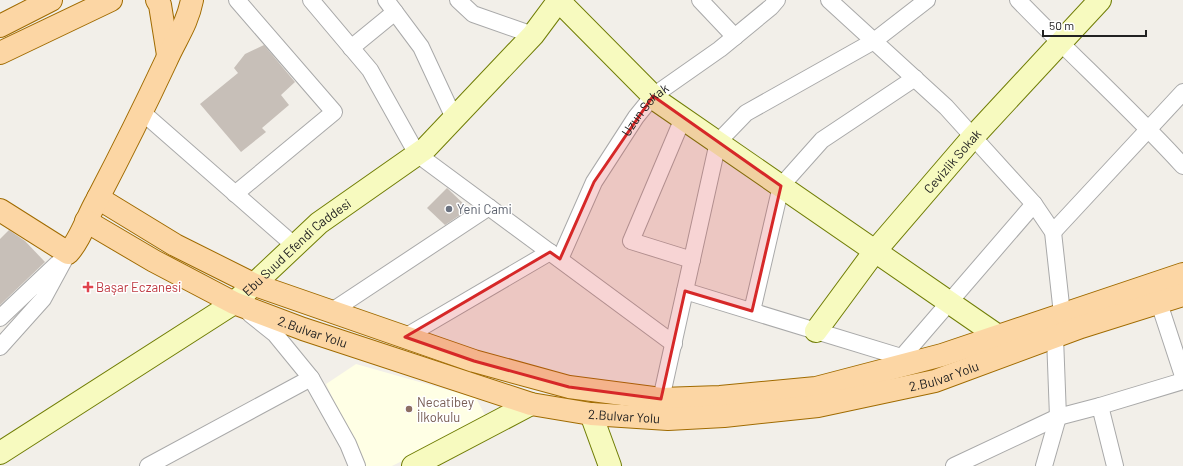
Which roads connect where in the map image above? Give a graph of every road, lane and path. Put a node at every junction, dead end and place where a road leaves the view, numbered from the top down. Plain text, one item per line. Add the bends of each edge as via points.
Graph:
1 (51, 0) edge
2 (111, 0) edge
3 (157, 0) edge
4 (192, 0) edge
5 (237, 0) edge
6 (312, 0) edge
7 (458, 0) edge
8 (558, 0) edge
9 (700, 0) edge
10 (777, 0) edge
11 (829, 0) edge
12 (927, 0) edge
13 (1018, 0) edge
14 (1100, 0) edge
15 (391, 6) edge
16 (0, 26) edge
17 (533, 35) junction
18 (735, 37) junction
19 (874, 41) junction
20 (1060, 44) junction
21 (351, 48) junction
22 (0, 52) edge
23 (168, 55) junction
24 (915, 78) junction
25 (1183, 92) edge
26 (653, 96) junction
27 (142, 112) junction
28 (454, 118) junction
29 (683, 118) junction
30 (1148, 128) junction
31 (973, 137) junction
32 (718, 142) junction
33 (417, 154) junction
34 (1183, 166) edge
35 (781, 186) junction
36 (235, 194) junction
37 (98, 198) junction
38 (1034, 204) junction
39 (489, 207) junction
40 (0, 210) edge
41 (86, 221) junction
42 (1053, 232) junction
43 (295, 246) junction
44 (876, 251) junction
45 (68, 253) junction
46 (555, 256) junction
47 (692, 260) junction
48 (1183, 274) edge
49 (255, 285) junction
50 (685, 291) junction
51 (1183, 295) edge
52 (950, 302) junction
53 (234, 303) junction
54 (1159, 303) junction
55 (752, 311) junction
56 (332, 312) junction
57 (1062, 314) junction
58 (0, 318) edge
59 (816, 330) junction
60 (998, 336) junction
61 (405, 337) junction
62 (1055, 337) junction
63 (674, 344) junction
64 (0, 346) edge
65 (910, 360) junction
66 (1183, 376) edge
67 (312, 378) junction
68 (1183, 381) edge
69 (661, 399) junction
70 (531, 404) junction
71 (1100, 406) junction
72 (592, 414) junction
73 (1058, 416) junction
74 (0, 453) edge
75 (0, 460) edge
76 (2, 466) edge
77 (148, 466) edge
78 (357, 466) edge
79 (413, 466) edge
80 (610, 466) edge
81 (954, 466) edge
82 (1044, 466) edge
83 (1115, 466) edge

1 - 16 main road
2 - 22 main road
3 - 23 main road
4 - 23 main road via 188,18
5 - 36 street via 334,112
6 - 21 street
7 - 17 street via 473,14
8 - 17 street, Ebu Suud Efendi Caddesi
8 - 26 street
9 - 18 street
10 - 18 street, Uzun Sokak
11 - 19 street
12 - 19 street
13 - 20 street
14 - 20 street, Cevizlik Sokak
15 - 21 street
15 - 28 street via 421,46
17 - 28 street, Ebu Suud Efendi Caddesi
18 - 26 street, Uzun Sokak
19 - 24 street
19 - 32 street via 746,113
20 - 30 street
20 - 31 street, Cevizlik Sokak
21 - 33 street via 370,70
23 - 27 main road
24 - 31 street
24 - 35 street via 822,140
25 - 30 street
26 - 29 street
26 - 46 street, Uzun Sokak via 636,117 594,182
27 - 36 street
27 - 37 main road
28 - 33 street, Ebu Suud Efendi Caddesi
29 - 32 street
29 - 47 street via 631,242
30 - 34 street
30 - 42 street
31 - 38 street
31 - 44 street, Cevizlik Sokak
32 - 35 street
32 - 47 street
33 - 39 street
33 - 43 street, Ebu Suud Efendi Caddesi via 319,222
35 - 44 street
35 - 55 street
36 - 43 street
37 - 41 main road
37 - 49 main road, 2.Bulvar Yolu via 175,246
38 - 42 street
38 - 52 street
39 - 46 street
39 - 56 street
40 - 45 main road
41 - 45 main road
41 - 53 main road, 2.Bulvar Yolu via 154,261
42 - 57 street
43 - 49 street, Ebu Suud Efendi Caddesi
44 - 52 street
44 - 59 street, Cevizlik Sokak
45 - 58 street
45 - 64 street via 43,299
46 - 61 street
46 - 63 street
47 - 50 street
48 - 57 main road, 2.Bulvar Yolu
49 - 53 street, Ebu Suud Efendi Caddesi
49 - 56 main road, 2.Bulvar Yolu
50 - 55 street
50 - 63 street
51 - 54 main road, 2.Bulvar Yolu
52 - 60 street
52 - 65 street
53 - 67 street via 275,334
53 - 70 main road, 2.Bulvar Yolu via 302,329
53 - 74 street, Ebu Suud Efendi Caddesi
54 - 62 main road, 2.Bulvar Yolu
54 - 66 street
55 - 59 street
56 - 61 main road, 2.Bulvar Yolu
57 - 60 main road, 2.Bulvar Yolu
57 - 62 street
59 - 65 street
60 - 65 main road, 2.Bulvar Yolu
61 - 69 main road, 2.Bulvar Yolu via 474,361 568,387
62 - 72 main road, 2.Bulvar Yolu via 935,380 818,406 668,419
62 - 73 street
63 - 69 street
65 - 69 main road, 2.Bulvar Yolu via 816,388 720,397
67 - 77 street
67 - 78 street via 348,444
68 - 71 street
70 - 72 main road, 2.Bulvar Yolu
70 - 79 street
71 - 73 street
71 - 83 street
72 - 80 street
73 - 81 street
73 - 82 street
75 - 76 street

